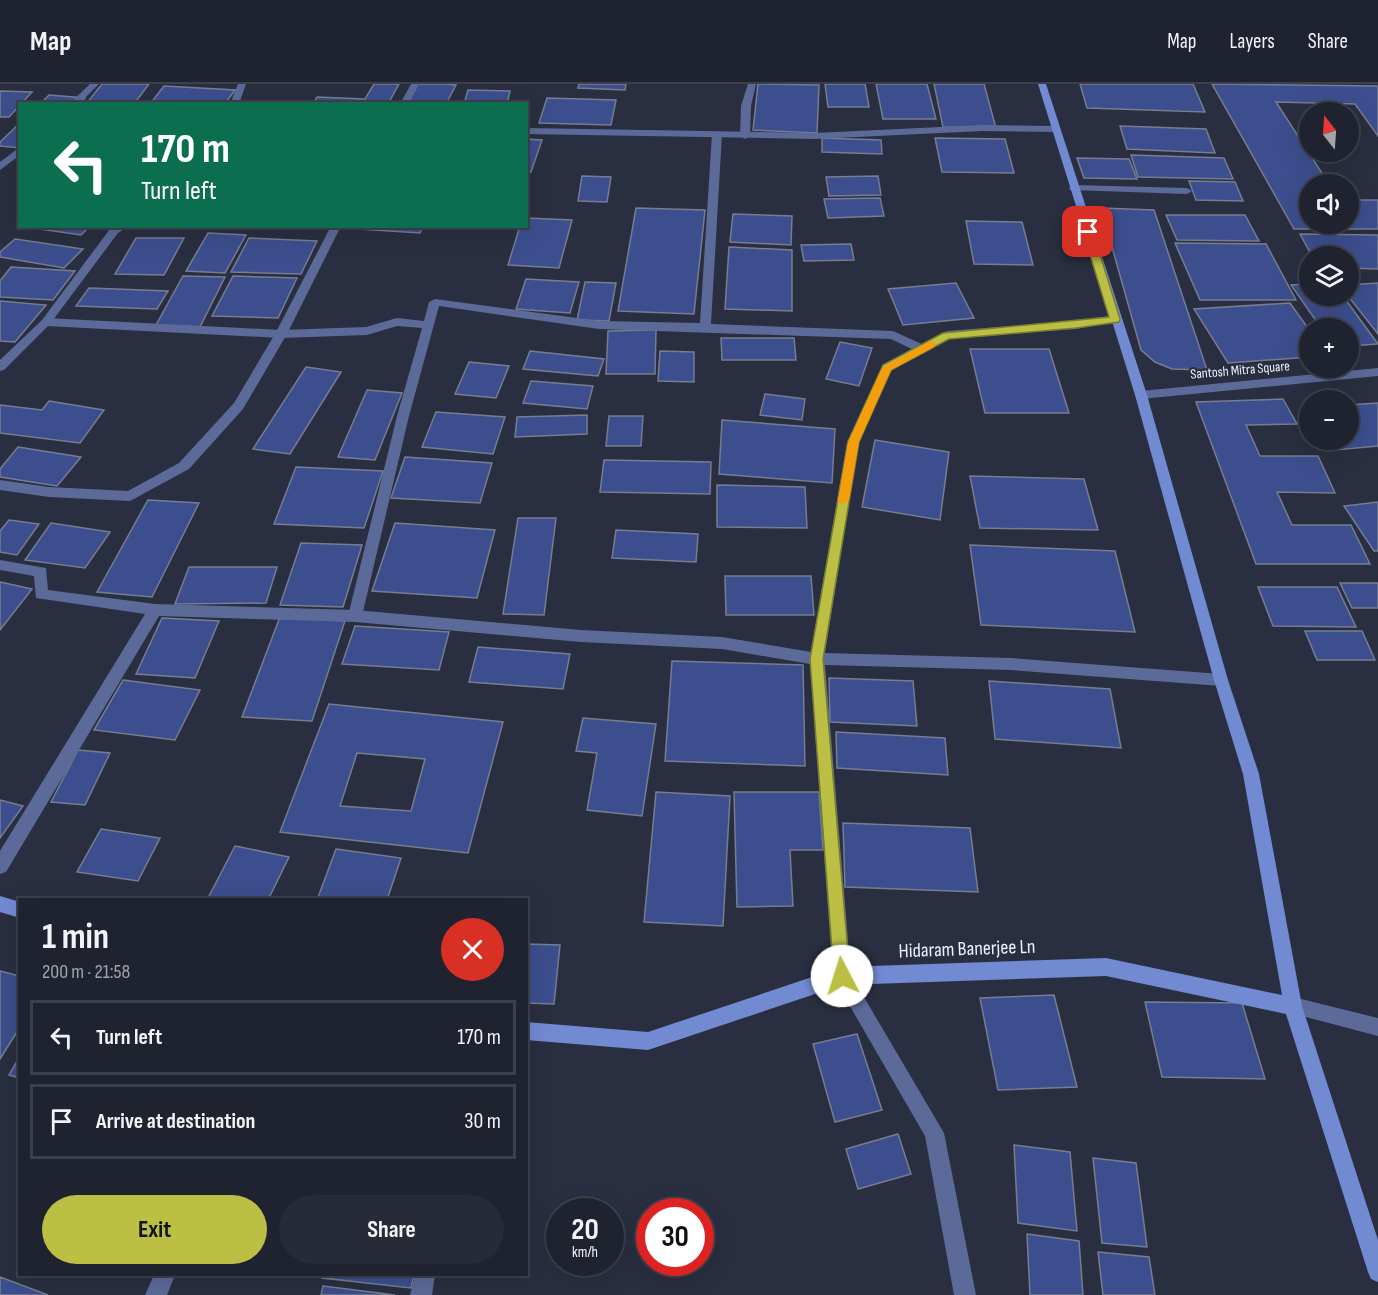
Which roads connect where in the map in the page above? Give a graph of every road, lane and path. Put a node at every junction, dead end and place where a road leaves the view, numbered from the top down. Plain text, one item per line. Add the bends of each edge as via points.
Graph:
1 (95, 84) edge
2 (242, 84) edge
3 (415, 84) edge
4 (752, 84) edge
5 (1042, 84) edge
6 (75, 102) edge
7 (235, 102) edge
8 (405, 102) edge
9 (1056, 129) junction
10 (528, 131) edge
11 (717, 134) junction
12 (745, 136) junction
13 (18, 152) edge
14 (0, 167) edge
15 (1074, 188) junction
16 (1187, 191) dead end
17 (120, 228) edge
18 (335, 228) edge
19 (1115, 319) junction
20 (46, 322) junction
21 (429, 325) junction
22 (705, 327) junction
23 (280, 334) junction
24 (922, 349) junction
25 (0, 367) edge
26 (1378, 372) edge
27 (1141, 395) junction
28 (0, 485) edge
29 (0, 565) edge
30 (155, 610) junction
31 (355, 616) junction
32 (817, 659) junction
33 (1221, 680) junction
34 (0, 866) edge
35 (0, 904) edge
36 (18, 909) edge
37 (842, 976) junction
38 (1293, 1006) junction
39 (1378, 1027) edge
40 (528, 1031) edge
41 (1378, 1272) edge
42 (165, 1276) edge
43 (426, 1276) edge
44 (156, 1295) edge
45 (421, 1295) edge
46 (965, 1295) edge

1 - 6 street
2 - 7 street
3 - 8 street
4 - 12 street via 746,106
5 - 9 street
9 - 12 street
9 - 15 street
10 - 11 street
11 - 12 street
11 - 22 street
13 - 14 street
15 - 16 street
15 - 19 street
17 - 20 street
18 - 23 street
19 - 24 street via 947,335
19 - 27 street
20 - 23 street
20 - 25 street
21 - 22 street via 435,302 599,325
21 - 23 street via 397,322 367,332
21 - 31 street
22 - 24 street via 893,335
23 - 28 street via 239,406 184,466 130,496
24 - 32 street via 887,368 853,442
26 - 27 street, Santosh Mitra Square
27 - 33 street
29 - 30 street via 41,572 41,594
30 - 31 street
30 - 34 street
31 - 32 street via 581,636 722,643
32 - 33 street via 1011,664
32 - 37 street
33 - 38 street via 1251,774
35 - 36 street
37 - 38 street, Hidaram Banerjee Ln via 1106,967
37 - 40 street, Hidaram Banerjee Ln via 648,1041
37 - 46 street via 934,1133
38 - 39 street, Hidaram Banerjee Ln
38 - 41 street
42 - 44 street
43 - 45 street

